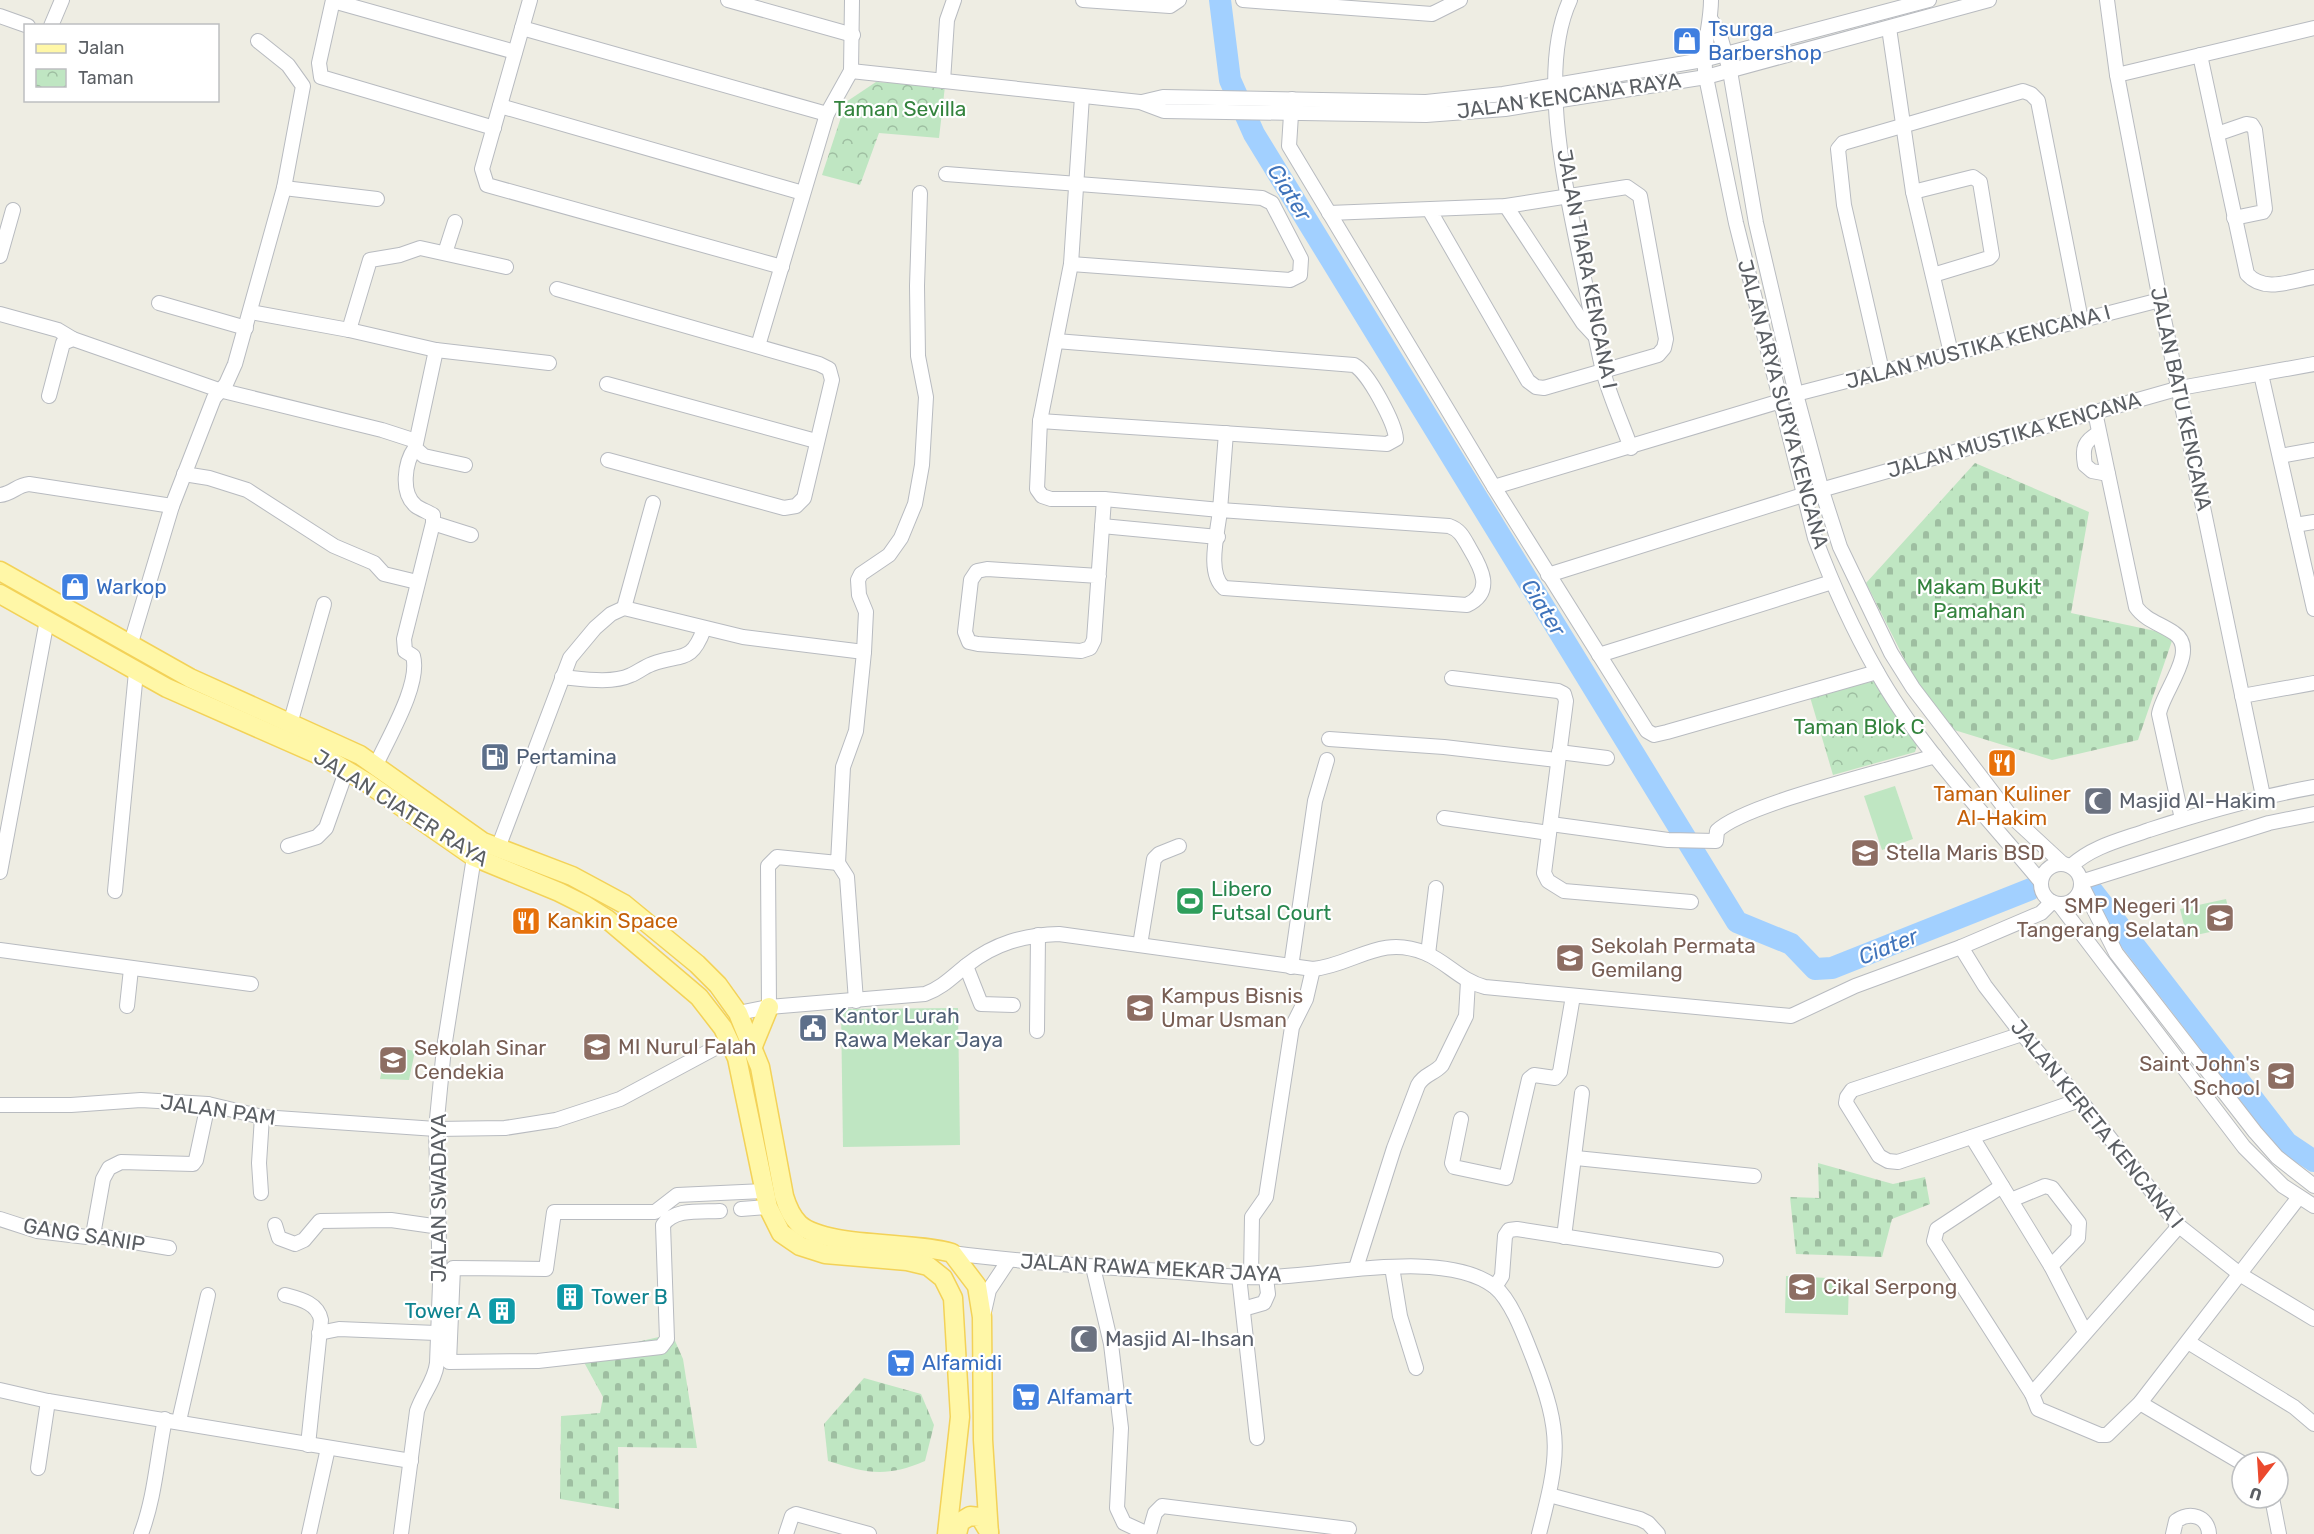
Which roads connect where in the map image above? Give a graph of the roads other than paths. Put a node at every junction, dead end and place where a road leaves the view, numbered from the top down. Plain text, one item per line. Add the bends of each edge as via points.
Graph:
1 (62, 0) edge
2 (333, 0) edge
3 (530, 0) edge
4 (728, 0) edge
5 (852, 0) edge
6 (954, 0) edge
7 (1083, 0) edge
8 (1179, 0) edge
9 (1243, 0) edge
10 (1460, 0) edge
11 (1570, 0) edge
12 (1711, 0) edge
13 (1929, 0) edge
14 (1989, 0) edge
15 (2107, 0) edge
16 (1891, 5) edge
17 (0, 16) edge
18 (1712, 20) junction
19 (52, 24) edge
20 (24, 25) edge
21 (522, 28) junction
22 (1889, 28) junction
23 (2314, 28) edge
24 (854, 35) junction
25 (258, 41) dead end
26 (515, 52) junction
27 (1726, 54) junction
28 (2200, 55) junction
29 (1703, 60) junction
30 (851, 71) junction
31 (1730, 71) junction
32 (2117, 75) junction
33 (1706, 77) junction
34 (943, 81) junction
35 (1555, 94) junction
36 (1082, 96) junction
37 (500, 106) junction
38 (1292, 106) junction
39 (826, 114) junction
40 (1905, 125) junction
41 (494, 128) junction
42 (2217, 134) junction
43 (946, 174) dead end
44 (1078, 182) junction
45 (284, 188) junction
46 (1913, 192) junction
47 (803, 193) junction
48 (920, 193) dead end
49 (1568, 196) junction
50 (377, 199) dead end
51 (1506, 206) junction
52 (13, 210) dead end
53 (1430, 211) junction
54 (1329, 213) junction
55 (2234, 218) junction
56 (455, 222) dead end
57 (445, 253) junction
58 (0, 256) edge
59 (1071, 264) junction
60 (506, 267) dead end
61 (782, 267) junction
62 (1933, 275) junction
63 (2314, 277) edge
64 (557, 289) dead end
65 (2160, 300) junction
66 (159, 303) dead end
67 (251, 312) junction
68 (0, 314) edge
69 (2080, 320) junction
70 (246, 328) junction
71 (350, 330) junction
72 (1596, 337) junction
73 (73, 339) junction
74 (1056, 341) junction
75 (758, 346) junction
76 (436, 350) junction
77 (1951, 353) junction
78 (549, 363) dead end
79 (2314, 364) edge
80 (1882, 371) junction
81 (1604, 372) junction
82 (2261, 374) junction
83 (608, 384) dead end
84 (2180, 388) junction
85 (219, 390) junction
86 (1796, 394) junction
87 (49, 396) dead end
88 (1781, 401) junction
89 (2095, 412) junction
90 (1040, 421) junction
91 (1226, 433) junction
92 (2099, 433) junction
93 (816, 441) junction
94 (416, 444) junction
95 (1631, 448) junction
96 (2314, 450) edge
97 (2280, 456) junction
98 (609, 460) dead end
99 (465, 465) dead end
100 (184, 474) junction
101 (2108, 474) junction
102 (1494, 487) junction
103 (1822, 491) junction
104 (0, 495) edge
105 (1803, 495) junction
106 (1104, 499) junction
107 (652, 503) dead end
108 (172, 506) junction
109 (1220, 510) junction
110 (2314, 522) edge
111 (434, 523) junction
112 (2295, 525) junction
113 (1102, 526) junction
114 (471, 534) dead end
115 (1218, 537) junction
116 (0, 571) edge
117 (1548, 574) junction
118 (1099, 576) junction
119 (417, 582) junction
120 (1832, 582) junction
121 (0, 594) edge
122 (324, 604) dead end
123 (624, 608) junction
124 (2314, 609) edge
125 (47, 620) junction
126 (704, 628) junction
127 (130, 646) junction
128 (864, 652) junction
129 (1599, 656) junction
130 (136, 672) junction
131 (1877, 672) junction
132 (562, 677) junction
133 (1452, 678) dead end
134 (2314, 683) edge
135 (2242, 696) junction
136 (290, 724) junction
137 (1329, 739) dead end
138 (1558, 756) junction
139 (1935, 756) junction
140 (1607, 758) dead end
141 (1327, 760) dead end
142 (376, 765) junction
143 (347, 769) junction
144 (2314, 787) edge
145 (2263, 796) junction
146 (2314, 814) edge
147 (1444, 818) dead end
148 (2182, 819) junction
149 (1550, 829) junction
150 (459, 838) junction
151 (288, 846) dead end
152 (1179, 846) dead end
153 (498, 848) junction
154 (474, 857) junction
155 (838, 863) junction
156 (2067, 865) junction
157 (0, 872) edge
158 (2041, 882) junction
159 (2081, 884) junction
160 (1436, 888) dead end
161 (115, 891) dead end
162 (1691, 902) dead end
163 (2056, 903) junction
164 (1038, 935) junction
165 (1140, 945) junction
166 (1961, 947) junction
167 (0, 950) edge
168 (1428, 954) junction
169 (966, 966) junction
170 (1291, 967) junction
171 (131, 969) junction
172 (1313, 969) junction
173 (1468, 981) junction
174 (251, 984) dead end
175 (1573, 996) junction
176 (856, 1002) junction
177 (1013, 1005) dead end
178 (127, 1006) dead end
179 (769, 1007) junction
180 (738, 1013) junction
181 (1037, 1031) dead end
182 (2022, 1034) junction
183 (730, 1040) junction
184 (753, 1046) junction
185 (1582, 1093) dead end
186 (2080, 1100) junction
187 (208, 1104) junction
188 (0, 1105) edge
189 (262, 1117) junction
190 (1461, 1119) dead end
191 (436, 1129) junction
192 (1972, 1137) junction
193 (1576, 1158) junction
194 (1754, 1176) dead end
195 (2002, 1186) junction
196 (2314, 1186) edge
197 (261, 1193) dead end
198 (2299, 1197) junction
199 (766, 1199) junction
200 (2011, 1200) junction
201 (2314, 1206) edge
202 (741, 1209) dead end
203 (720, 1210) dead end
204 (0, 1219) edge
205 (275, 1225) dead end
206 (2179, 1226) junction
207 (440, 1227) junction
208 (93, 1235) junction
209 (1564, 1237) junction
210 (169, 1248) dead end
211 (952, 1253) junction
212 (1009, 1260) junction
213 (1716, 1260) dead end
214 (2051, 1266) junction
215 (1093, 1267) junction
216 (1392, 1267) junction
217 (1356, 1268) junction
218 (2241, 1275) junction
219 (1245, 1276) junction
220 (1266, 1278) junction
221 (1495, 1287) junction
222 (208, 1295) dead end
223 (285, 1295) dead end
224 (1243, 1309) junction
225 (982, 1317) junction
226 (2314, 1319) edge
227 (2085, 1332) junction
228 (319, 1333) junction
229 (436, 1333) junction
230 (2188, 1342) junction
231 (1416, 1368) dead end
232 (0, 1390) edge
233 (2032, 1394) junction
234 (48, 1401) junction
235 (2140, 1403) junction
236 (172, 1420) junction
237 (2314, 1424) edge
238 (1257, 1438) dead end
239 (308, 1445) junction
240 (328, 1448) junction
241 (2230, 1455) edge
242 (411, 1461) junction
243 (38, 1468) dead end
244 (1549, 1495) junction
245 (2274, 1510) edge
246 (1349, 1529) dead end
247 (989, 1533) edge
248 (141, 1534) edge
249 (309, 1534) edge
250 (400, 1534) edge
251 (786, 1534) edge
252 (869, 1534) edge
253 (947, 1534) edge
254 (957, 1534) edge
255 (1149, 1534) edge
256 (1539, 1534) edge
257 (1658, 1534) edge
258 (2173, 1534) edge
259 (2209, 1534) edge
260 (2279, 1534) edge

1 - 19 street
2 - 26 street
2 - 41 street via 319,63 321,77
3 - 21 street
4 - 24 street
5 - 24 street
6 - 34 street via 947,20
7 - 8 street via 1170,6
9 - 10 street via 1432,14
11 - 35 street, JALAN TIARA KENCANA I via 1561,20 1555,54
12 - 18 street
13 - 16 street, JALAN KENCANA RAYA
14 - 22 street, JALAN KENCANA RAYA
15 - 32 street, JALAN BATU KENCANA
16 - 27 street, JALAN KENCANA RAYA
17 - 20 street
18 - 27 street, JALAN ARYA SURYA KENCANA
18 - 29 street
21 - 26 street
21 - 39 street
22 - 31 street, JALAN KENCANA RAYA
22 - 40 street
23 - 28 street
24 - 30 street
25 - 45 street via 288,65 303,86
26 - 37 street
27 - 29 street, JALAN KENCANA RAYA
27 - 31 street, JALAN ARYA SURYA KENCANA
28 - 32 street
28 - 42 street
29 - 33 street, JALAN ARYA SURYA KENCANA
29 - 35 street, JALAN KENCANA RAYA
30 - 34 street, JALAN KENCANA RAYA
30 - 39 street
31 - 33 street, JALAN KENCANA RAYA
31 - 86 street, JALAN ARYA SURYA KENCANA via 1756,224
32 - 65 street, JALAN BATU KENCANA
33 - 35 street, JALAN KENCANA RAYA
33 - 88 street, JALAN ARYA SURYA KENCANA via 1736,223
34 - 36 street, JALAN KENCANA RAYA
35 - 38 street, JALAN KENCANA RAYA
35 - 49 street, JALAN TIARA KENCANA I
36 - 38 street, JALAN KENCANA RAYA via 1140,102 1164,111 1220,105
36 - 44 street
37 - 41 street
37 - 47 street
38 - 54 street via 1289,146
39 - 47 street
40 - 46 street
40 - 69 street via 2023,91 2038,101
40 - 80 street via 1843,143 1838,149 1844,205
41 - 61 street via 482,169 490,187
42 - 55 street
42 - 55 street via 2246,124 2256,130 2265,209
43 - 44 street
44 - 59 street
44 - 59 street via 1267,199 1302,266 1300,275 1290,280
45 - 50 street
45 - 67 street
46 - 62 street
46 - 62 street via 1973,177 1980,182 1992,255
47 - 61 street
48 - 128 street via 916,286 918,356 926,397 922,465 915,504 901,538 889,555 858,580 866,612
49 - 51 street
49 - 72 street, JALAN TIARA KENCANA I
49 - 81 street via 1627,187 1640,196 1666,339 1658,355
51 - 53 street
51 - 72 street via 1582,323
52 - 58 street
53 - 54 street
53 - 81 street via 1528,381 1545,388
54 - 102 street
55 - 63 street via 2247,273 2255,283 2266,285
56 - 57 street
57 - 60 street
57 - 71 street via 420,248 370,260
59 - 74 street
61 - 75 street
62 - 77 street
64 - 75 street
65 - 69 street, JALAN MUSTIKA KENCANA I
65 - 84 street, JALAN BATU KENCANA
66 - 70 street
67 - 70 street
67 - 71 street
68 - 73 street via 58,330
69 - 77 street, JALAN MUSTIKA KENCANA I
70 - 85 street via 231,374
71 - 76 street
72 - 81 street, JALAN TIARA KENCANA I
73 - 85 street
73 - 87 street via 63,343
74 - 90 street
74 - 91 street via 1354,365 1363,372 1392,422 1396,439 1387,444
75 - 93 street via 829,369 832,380
76 - 78 street
76 - 94 street
77 - 80 street, JALAN MUSTIKA KENCANA I
79 - 82 street, JALAN MUSTIKA KENCANA
80 - 86 street, JALAN MUSTIKA KENCANA I
81 - 95 street, JALAN TIARA KENCANA I
82 - 84 street, JALAN MUSTIKA KENCANA
82 - 97 street
83 - 93 street
84 - 89 street, JALAN MUSTIKA KENCANA
84 - 135 street, JALAN BATU KENCANA
85 - 94 street via 382,430
85 - 100 street
86 - 103 street, JALAN ARYA SURYA KENCANA
88 - 95 street
88 - 105 street, JALAN ARYA SURYA KENCANA
89 - 92 street
89 - 103 street, JALAN MUSTIKA KENCANA
90 - 91 street
90 - 106 street via 1036,485 1040,494 1051,499
91 - 109 street
92 - 101 street
92 - 101 street via 2087,440 2083,451 2085,465 2092,471
93 - 98 street via 804,498 790,507
94 - 99 street via 424,456
94 - 111 street via 405,467 410,498 433,515
95 - 102 street
96 - 97 street
97 - 112 street
100 - 108 street
100 - 119 street via 247,490 334,546 374,563 384,574
101 - 148 street via 2136,608 2141,615 2176,634 2184,647 2182,663 2160,704 2159,714
102 - 117 street
103 - 105 street, JALAN MUSTIKA KENCANA
103 - 156 street, JALAN ARYA SURYA KENCANA via 1840,547 1913,688 2010,815
104 - 108 street via 20,484 29,484
105 - 117 street, JALAN MUSTIKA KENCANA
105 - 120 street, JALAN ARYA SURYA KENCANA
106 - 109 street
106 - 113 street
107 - 123 street
108 - 127 street
109 - 115 street
109 - 115 street via 1449,526 1460,532 1483,572 1485,584 1477,601 1467,605 1224,588 1217,583 1214,572
110 - 112 street
111 - 114 street
111 - 119 street
112 - 124 street
113 - 115 street
113 - 118 street
116 - 127 main road, JALAN CIATER RAYA
117 - 129 street
118 - 118 street via 1094,640 1085,651 978,644 967,638 971,580 977,571
119 - 142 street via 404,639 405,651 413,656 415,664 412,685
120 - 129 street
120 - 131 street, JALAN ARYA SURYA KENCANA
121 - 125 main road, JALAN CIATER RAYA
122 - 136 street
123 - 126 street
123 - 132 street via 595,628 570,658
125 - 130 main road, JALAN CIATER RAYA
125 - 157 street
126 - 128 street
126 - 132 street via 692,652 685,657 652,664 630,676 592,680
127 - 136 main road, JALAN CIATER RAYA
128 - 155 street via 856,731 843,767
129 - 131 street via 1647,731 1654,735
130 - 143 main road, JALAN CIATER RAYA
130 - 161 street
131 - 139 street, JALAN ARYA SURYA KENCANA
132 - 153 street
133 - 138 street via 1564,694
134 - 135 street
135 - 145 street, JALAN BATU KENCANA
136 - 142 main road, JALAN CIATER RAYA
137 - 138 street
138 - 140 street
138 - 149 street
139 - 149 street via 1725,822 1713,841
139 - 158 street, JALAN ARYA SURYA KENCANA
141 - 170 street via 1315,801
142 - 150 main road, JALAN CIATER RAYA
143 - 150 main road, JALAN CIATER RAYA
143 - 151 street via 326,828 317,837
144 - 145 street
145 - 148 street
146 - 159 street via 2269,823
147 - 149 street
148 - 156 street via 2097,848
149 - 162 street via 1544,873 1555,887
150 - 153 main road, JALAN CIATER RAYA
150 - 154 main road, JALAN CIATER RAYA
152 - 165 street via 1154,859
153 - 180 main road, JALAN CIATER RAYA via 572,876 624,904 718,984
154 - 183 main road, JALAN CIATER RAYA via 559,892 607,919 699,997
154 - 191 street, JALAN SWADAYA via 444,1048
155 - 176 street via 847,877
155 - 179 street via 777,857 768,866
156 - 158 street via 2048,868
156 - 159 street via 2077,871
158 - 163 street via 2042,890
159 - 163 street via 2074,900
159 - 196 street via 2115,953 2255,1132 2277,1157
160 - 168 street
163 - 166 street
163 - 198 street via 2244,1147
164 - 165 street
164 - 169 street via 998,945
164 - 181 street
165 - 170 street
166 - 175 street via 1855,986 1791,1017
166 - 182 street, JALAN KERETA KENCANA I
167 - 171 street
168 - 172 street via 1403,947 1376,948
168 - 173 street
169 - 176 street via 944,985 925,994
169 - 177 street via 981,1004
170 - 172 street
171 - 174 street
171 - 178 street
172 - 219 street via 1306,999 1292,1027 1266,1197 1252,1217
173 - 175 street via 1485,987
173 - 217 street via 1463,1026 1442,1065 1418,1085
175 - 190 street via 1560,1072 1556,1078 1534,1075 1528,1081 1506,1178 1454,1167
176 - 179 street
179 - 180 street
179 - 184 main road
180 - 184 main road, JALAN CIATER RAYA
182 - 186 street, JALAN KERETA KENCANA I
182 - 192 street via 1849,1092 1846,1103 1879,1156 1888,1161 1898,1162
183 - 191 street, JALAN PAM via 620,1099 556,1120 505,1128
183 - 199 main road, JALAN CIATER RAYA via 742,1076
184 - 211 main road, JALAN CIATER RAYA via 784,1196 799,1224 830,1238 916,1245
185 - 193 street
186 - 192 street
186 - 206 street, JALAN KERETA KENCANA I
187 - 188 street, JALAN PAM via 141,1100 71,1106
187 - 189 street, JALAN PAM
187 - 208 street via 192,1164 121,1162 109,1168 103,1179
189 - 191 street, JALAN PAM
189 - 197 street
191 - 207 street, JALAN SWADAYA
192 - 195 street
193 - 194 street
193 - 209 street
195 - 200 street
195 - 233 street via 1937,1229 1934,1237
198 - 201 street
198 - 218 street
199 - 202 street
199 - 203 street via 677,1195 655,1212 554,1212 546,1269 453,1268 449,1362 538,1361 662,1347 667,1339 663,1225 677,1214
199 - 253 main road, JALAN CIATER RAYA via 781,1233 800,1246 825,1254 928,1266 943,1278 952,1298 960,1417
200 - 214 street
200 - 214 street via 2045,1186 2052,1188 2079,1223 2078,1238
204 - 208 street, GANG SANIP via 37,1231
205 - 207 street via 279,1238 295,1244 304,1240 320,1221 391,1220
206 - 218 street, JALAN KERETA KENCANA I
206 - 227 street
207 - 229 street, JALAN SWADAYA
208 - 210 street, GANG SANIP
209 - 213 street
209 - 221 street via 1509,1230 1505,1236 1502,1276
211 - 212 street, JALAN RAWA MEKAR JAYA
211 - 225 main road via 977,1286
212 - 215 street, JALAN RAWA MEKAR JAYA
212 - 225 street, JALAN RAWA MEKAR JAYA via 989,1290
214 - 227 street
215 - 219 street, JALAN RAWA MEKAR JAYA
215 - 255 street via 1111,1344 1121,1428 1117,1508 1124,1523
216 - 217 street, JALAN RAWA MEKAR JAYA
216 - 221 street, JALAN RAWA MEKAR JAYA via 1453,1271
216 - 231 street via 1396,1298
217 - 220 street, JALAN RAWA MEKAR JAYA
218 - 226 street, JALAN KERETA KENCANA I
218 - 230 street
219 - 220 street, JALAN RAWA MEKAR JAYA
219 - 224 street
220 - 224 street via 1268,1294 1264,1303
221 - 244 street via 1523,1332 1552,1414 1556,1451
222 - 236 street
223 - 228 street via 304,1300 316,1309 321,1320
224 - 238 street
225 - 247 main road
227 - 233 street
228 - 229 street via 339,1329
228 - 239 street
229 - 242 street, JALAN SWADAYA via 435,1375 417,1411
230 - 235 street
230 - 237 street via 2294,1407
232 - 234 street
233 - 235 street via 2038,1409 2100,1435 2112,1433
234 - 236 street
234 - 243 street
235 - 241 street
236 - 239 street
236 - 248 street via 156,1464 151,1507
239 - 240 street
240 - 242 street
240 - 249 street
242 - 250 street, JALAN SWADAYA
244 - 256 street
244 - 257 street via 1640,1519
245 - 260 street
246 - 255 street via 1162,1506
247 - 254 main road via 980,1517 970,1516 960,1522
251 - 252 street via 796,1514
258 - 259 street via 2176,1521 2192,1516 2207,1524

